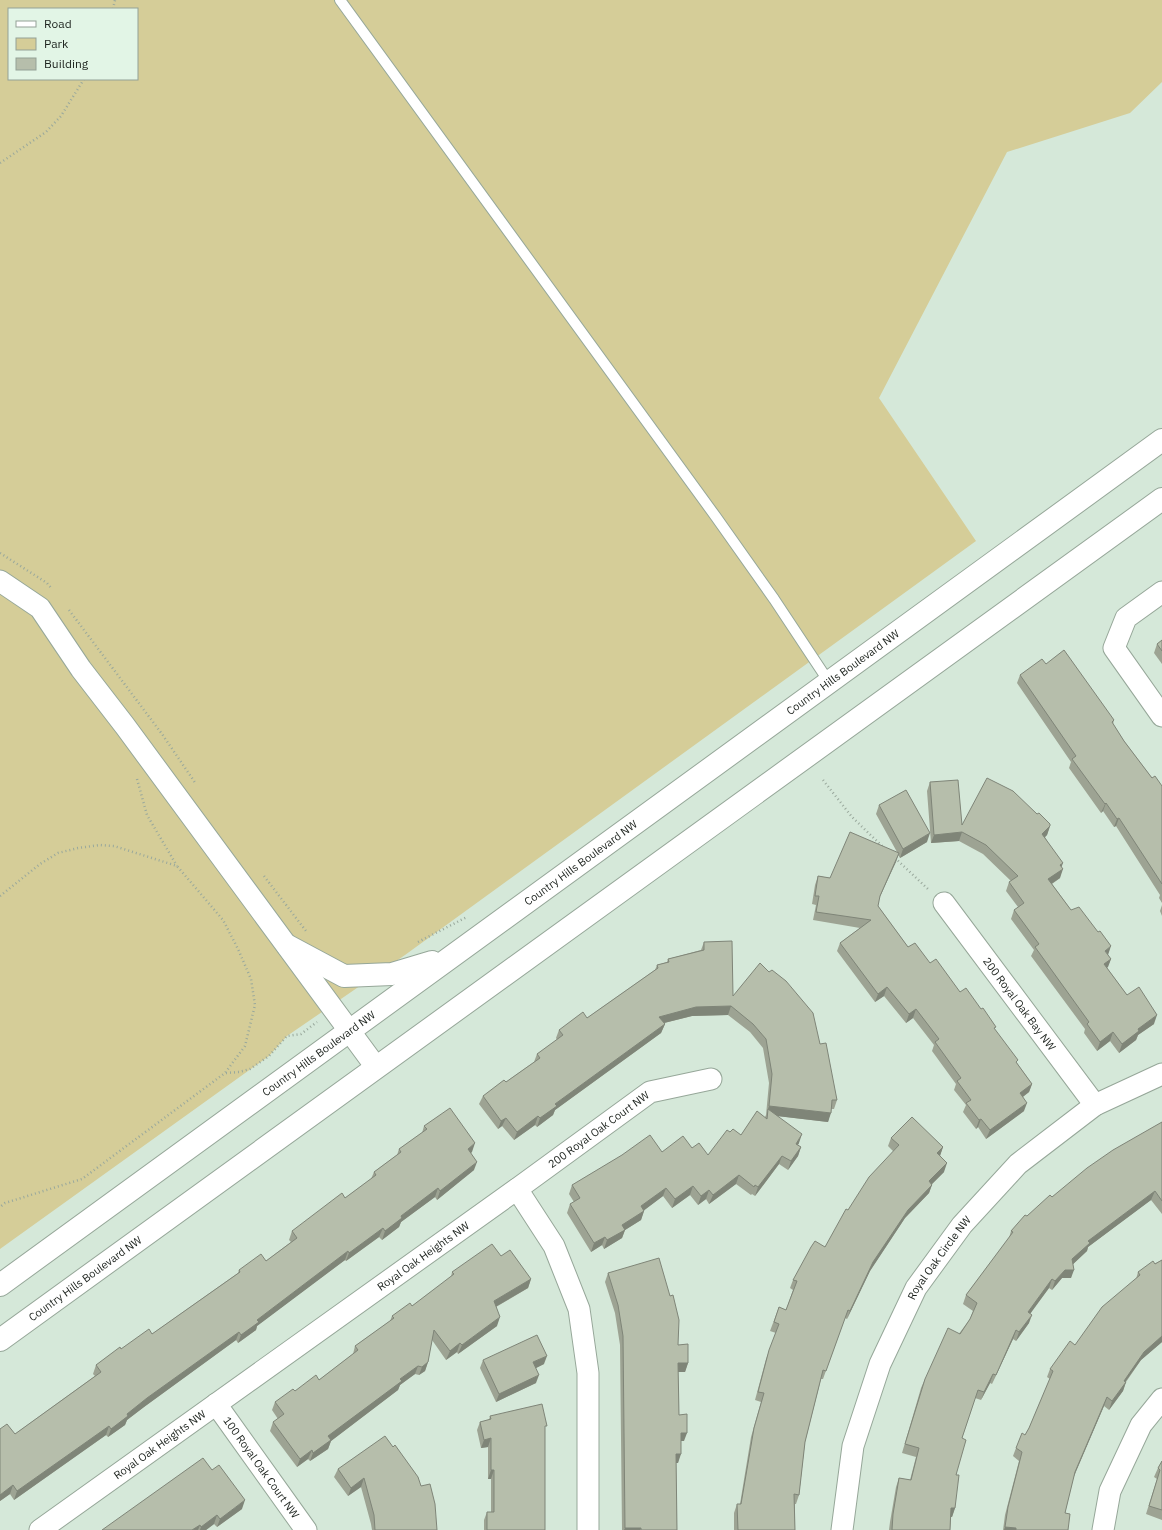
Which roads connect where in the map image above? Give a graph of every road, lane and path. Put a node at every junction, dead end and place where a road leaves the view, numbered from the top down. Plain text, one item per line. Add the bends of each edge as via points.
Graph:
1 (340, 0) edge
2 (83, 80) edge
3 (0, 163) edge
4 (1162, 440) edge
5 (1162, 499) edge
6 (0, 553) edge
7 (0, 581) edge
8 (1162, 592) edge
9 (56, 595) dead end
10 (66, 607) dead end
11 (829, 682) junction
12 (1162, 716) edge
13 (136, 774) dead end
14 (823, 780) dead end
15 (197, 785) dead end
16 (884, 848) edge
17 (889, 853) edge
18 (177, 866) junction
19 (262, 874) dead end
20 (0, 896) edge
21 (944, 903) joint
22 (310, 936) dead end
23 (288, 946) junction
24 (449, 957) junction
25 (350, 1030) junction
26 (300, 1034) dead end
27 (376, 1067) junction
28 (225, 1073) junction
29 (1162, 1074) edge
30 (711, 1079) dead end
31 (1095, 1105) junction
32 (517, 1190) junction
33 (0, 1207) edge
34 (0, 1284) edge
35 (0, 1340) edge
36 (1162, 1399) edge
37 (216, 1404) junction
38 (40, 1530) edge
39 (306, 1530) edge
40 (588, 1530) edge
41 (842, 1530) edge
42 (1104, 1530) edge

1 - 11 lane via 716,516
2 - 3 path via 61,116 46,132
4 - 11 main road, Country Hills Boulevard NW
5 - 27 main road, Country Hills Boulevard NW
6 - 9 path via 46,583
7 - 23 street via 40,608 81,669
8 - 12 street via 1126,618 1114,648
10 - 15 path via 162,734
11 - 24 main road, Country Hills Boulevard NW
13 - 18 path via 147,814
14 - 16 path via 852,817
17 - 21 path
18 - 20 path via 114,846 78,848 58,853 40,864
18 - 28 path via 223,920 251,979 255,1005 252,1024 245,1046
19 - 22 path
21 - 31 street, 200 Royal Oak Bay NW
23 - 24 main road via 344,976 392,974
23 - 25 street
24 - 25 main road, Country Hills Boulevard NW
25 - 27 street
25 - 34 main road, Country Hills Boulevard NW
26 - 28 path via 287,1036 270,1056 250,1069
27 - 35 main road, Country Hills Boulevard NW
28 - 33 path via 82,1179 5,1203
29 - 31 street, Royal Oak Circle NW
30 - 32 street, 200 Royal Oak Court NW via 650,1092
31 - 41 street, Royal Oak Circle NW via 1018,1164 962,1225 916,1288 880,1364 853,1446
32 - 37 street, Royal Oak Heights NW
32 - 40 street via 554,1246 579,1309 588,1373
36 - 42 street via 1141,1425 1110,1491
37 - 38 street, Royal Oak Heights NW
37 - 39 street, 100 Royal Oak Court NW

